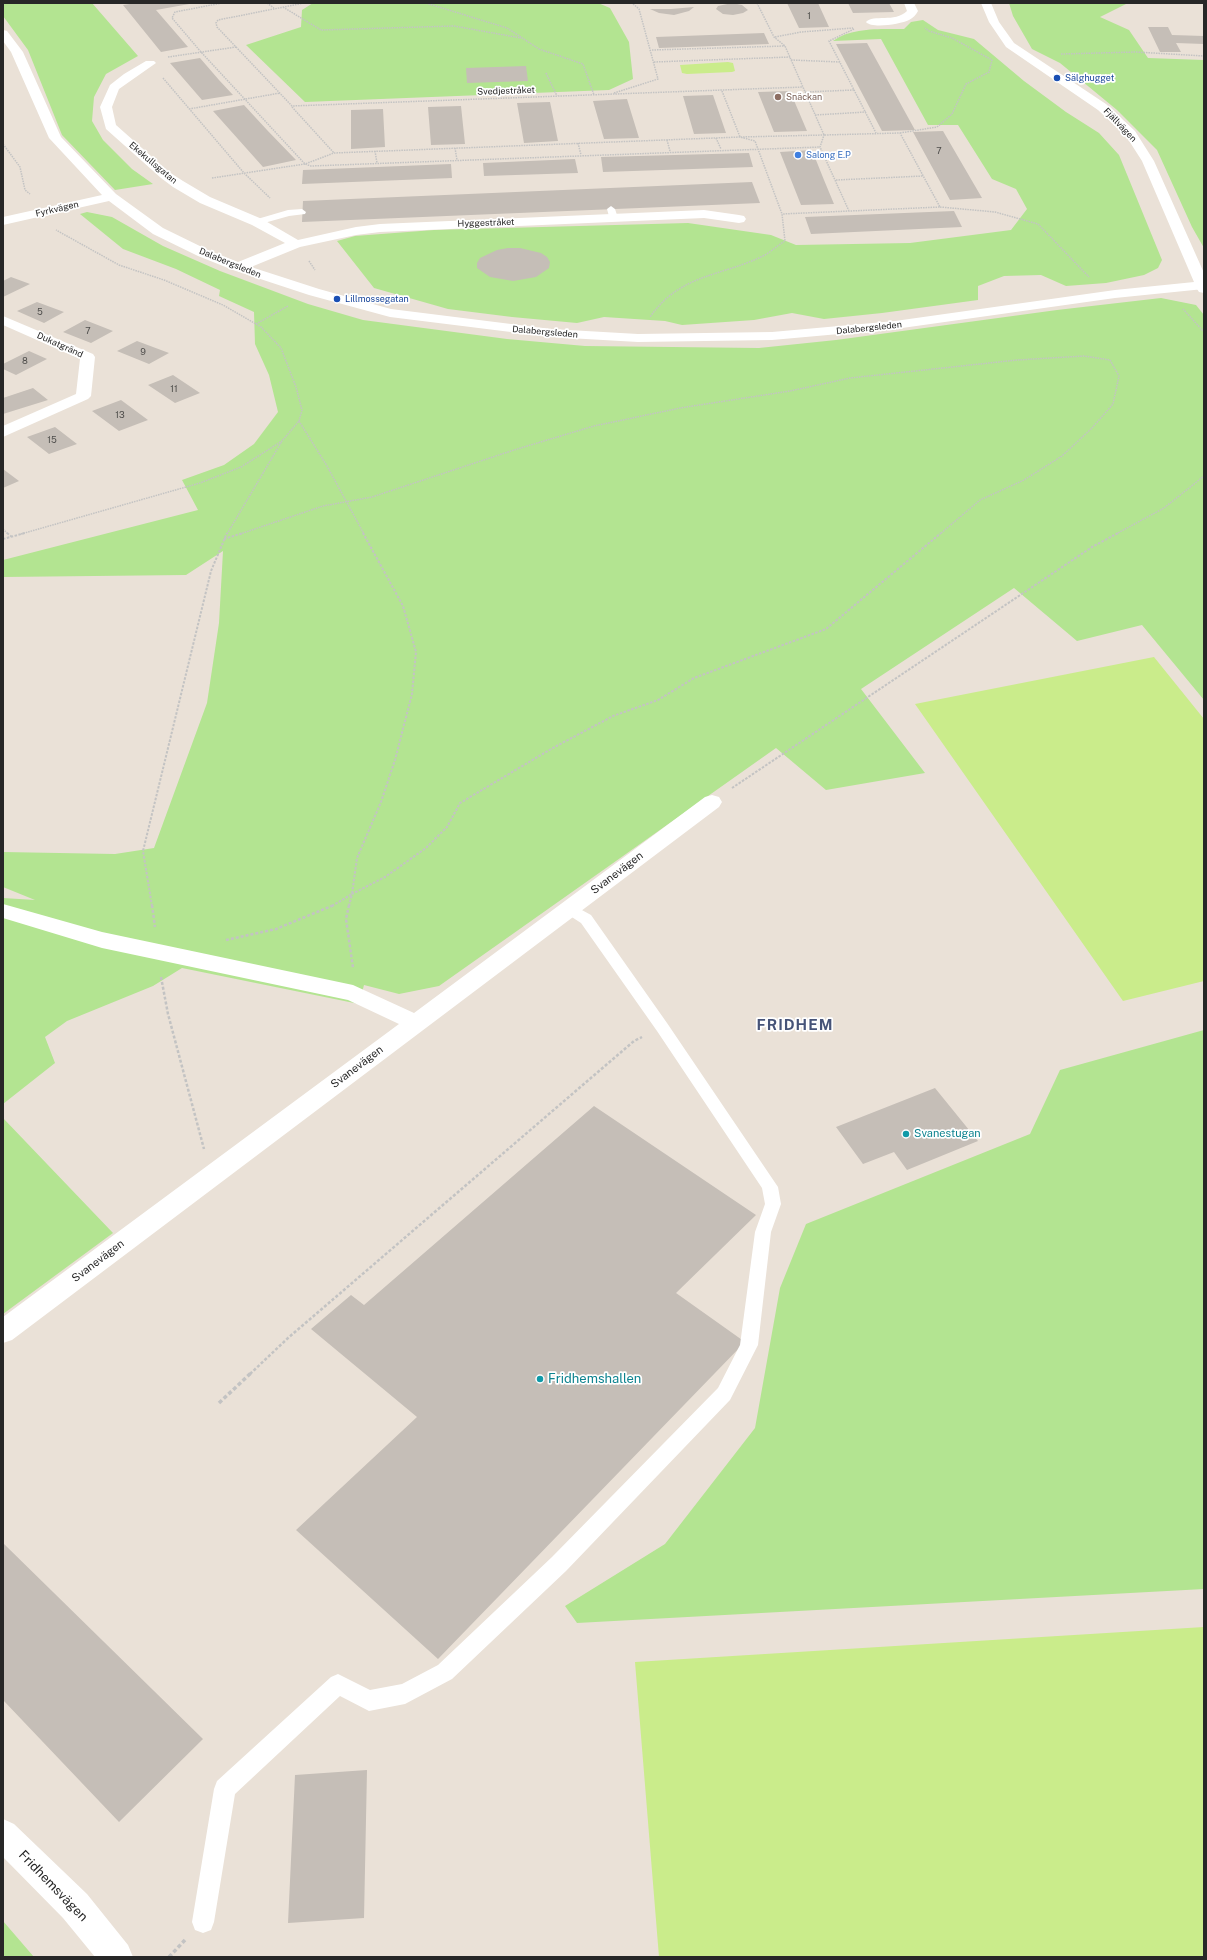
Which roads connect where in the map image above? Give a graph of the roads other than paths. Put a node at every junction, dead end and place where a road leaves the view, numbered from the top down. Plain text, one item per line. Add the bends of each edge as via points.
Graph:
1 (909, 3) edge
2 (986, 3) edge
3 (871, 22) dead end
4 (3, 33) edge
5 (150, 62) road end
6 (111, 197) junction
7 (302, 212) dead end
8 (739, 220) dead end
9 (3, 221) edge
10 (257, 222) junction
11 (296, 244) junction
12 (238, 267) junction
13 (1203, 286) edge
14 (3, 320) edge
15 (3, 432) edge
16 (712, 802) road end
17 (569, 908) junction
18 (3, 911) edge
19 (416, 1023) junction
20 (3, 1332) edge
21 (3, 1835) edge
22 (203, 1922) dead end
23 (116, 1957) edge

1 - 3 street via 914,11 910,15 901,19
2 - 13 street, Fjällvägen via 1003,35 1022,54 1102,107 1131,134 1148,160
4 - 6 street, Dalabergsleden via 18,52 55,138
5 - 10 street, Ekekullsgatan via 114,88 106,107 110,126 178,184 205,200
6 - 9 street, Fyrkvägen
6 - 12 street, Dalabergsleden via 158,231
7 - 10 lane via 279,215
8 - 11 street, Hyggestråket via 704,214 612,214 477,219 356,231
10 - 11 street, Ekekullsgatan
11 - 12 street, Hyggestråket
12 - 13 street, Dalabergsleden via 314,292 401,315 551,333 638,338 772,336 896,325 1171,287
14 - 15 street, Dukatgränd via 88,357 83,396
16 - 17 street, Svanevägen
17 - 19 street, Svanevägen
17 - 22 lane via 586,919 770,1187 773,1204 763,1232 749,1345 724,1394 559,1564 445,1672 405,1694 369,1701 338,1684 225,1789
18 - 19 street via 102,940 353,993
19 - 20 street, Svanevägen
21 - 23 street, Fridhemsvägen via 76,1906

